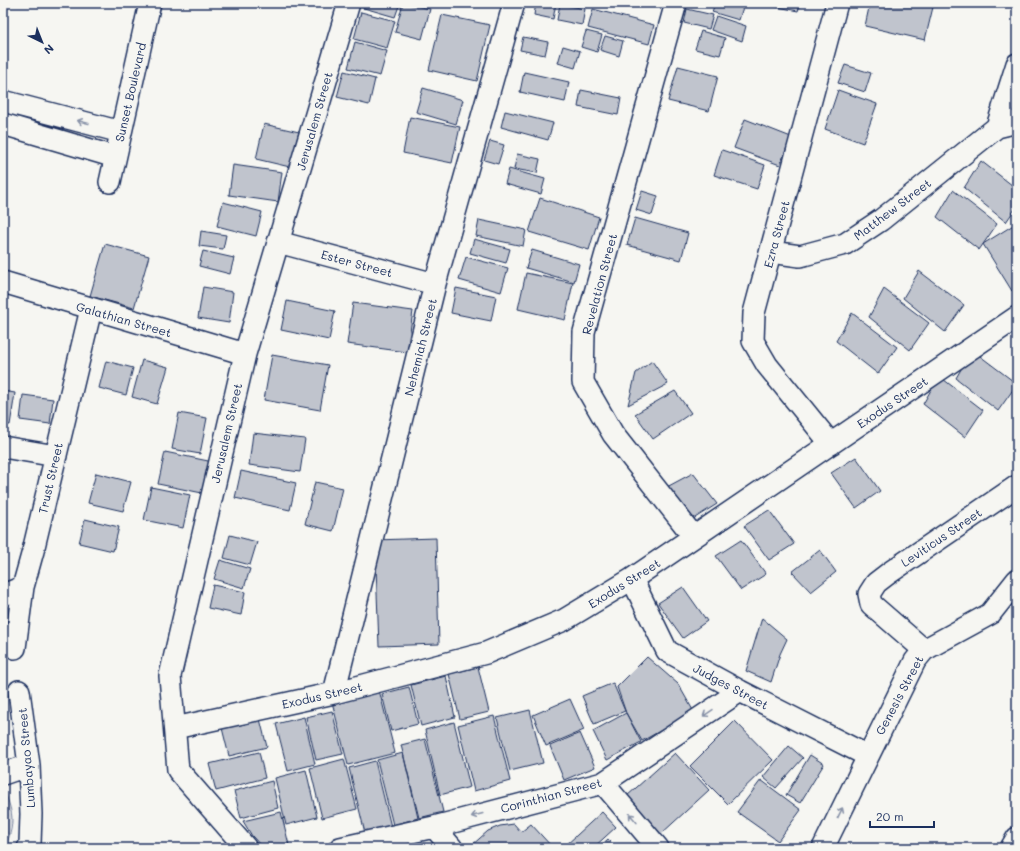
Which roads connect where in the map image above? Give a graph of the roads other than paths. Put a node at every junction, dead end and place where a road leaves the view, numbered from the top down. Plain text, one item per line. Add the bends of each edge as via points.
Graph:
1 (150, 3) edge
2 (349, 3) edge
3 (514, 3) edge
4 (676, 3) edge
5 (837, 3) edge
6 (1017, 64) edge
7 (3, 101) edge
8 (3, 124) edge
9 (1007, 125) edge
10 (121, 132) junction
11 (115, 157) junction
12 (110, 182) dead end
13 (278, 242) junction
14 (771, 252) junction
15 (3, 282) edge
16 (436, 284) junction
17 (91, 309) junction
18 (1017, 317) edge
19 (244, 354) junction
20 (831, 444) junction
21 (3, 447) edge
22 (56, 456) junction
23 (1017, 486) edge
24 (694, 537) junction
25 (632, 579) junction
26 (1017, 580) edge
27 (22, 586) junction
28 (3, 595) edge
29 (15, 648) dead end
30 (924, 650) junction
31 (20, 691) dead end
32 (740, 691) junction
33 (334, 693) junction
34 (175, 728) junction
35 (868, 756) junction
36 (29, 765) junction
37 (3, 774) edge
38 (603, 783) junction
39 (434, 827) junction
40 (1017, 838) edge
41 (28, 848) edge
42 (246, 848) edge
43 (340, 848) edge
44 (452, 848) edge
45 (658, 848) edge
46 (823, 848) edge
47 (1011, 848) edge

1 - 10 street, Sunset Boulevard
2 - 13 street, Jerusalem Street
3 - 16 street, Nehemiah Street
4 - 24 street, Revelation Street via 584,332 583,382 613,434
5 - 14 street, Ezra Street
6 - 9 street, Matthew Street
10 -> 7 street
8 - 11 street
9 - 14 street, Matthew Street via 845,244 800,256
10 - 11 street, Sunset Boulevard
11 - 12 street, Sunset Boulevard
13 - 16 street, Ester Street
13 - 19 street, Jerusalem Street
14 - 20 street, Ezra Street via 754,313 752,341 766,365
15 - 17 street, Galathian Street
16 - 33 street, Nehemiah Street
17 - 19 street, Galathian Street
17 - 22 street, Trust Street
18 - 20 street, Exodus Street
19 - 34 street, Jerusalem Street via 170,676
20 - 24 street, Exodus Street
21 - 22 street
22 - 27 street, Trust Street
23 - 30 street, Leviticus Street via 889,573 876,583 869,594 871,604
24 - 25 street, Exodus Street
25 - 32 street, Judges Street via 667,651
25 - 33 street, Exodus Street via 564,620 486,653
26 - 30 street, Genesis Street via 990,614
27 - 28 street
27 - 29 street, Trust Street
30 - 35 street, Genesis Street
31 - 36 street, Lumbayao Street
32 - 35 street, Judges Street
32 -> 38 street, Corinthian Street
33 - 34 street, Exodus Street
34 - 42 street, Jerusalem Street via 178,770
46 -> 35 street, Genesis Street
36 - 37 street
36 - 41 street, Lumbayao Street via 31,814
38 -> 39 street, Corinthian Street
45 -> 38 street
39 - 43 street, Corinthian Street
39 - 44 street
40 - 47 street

